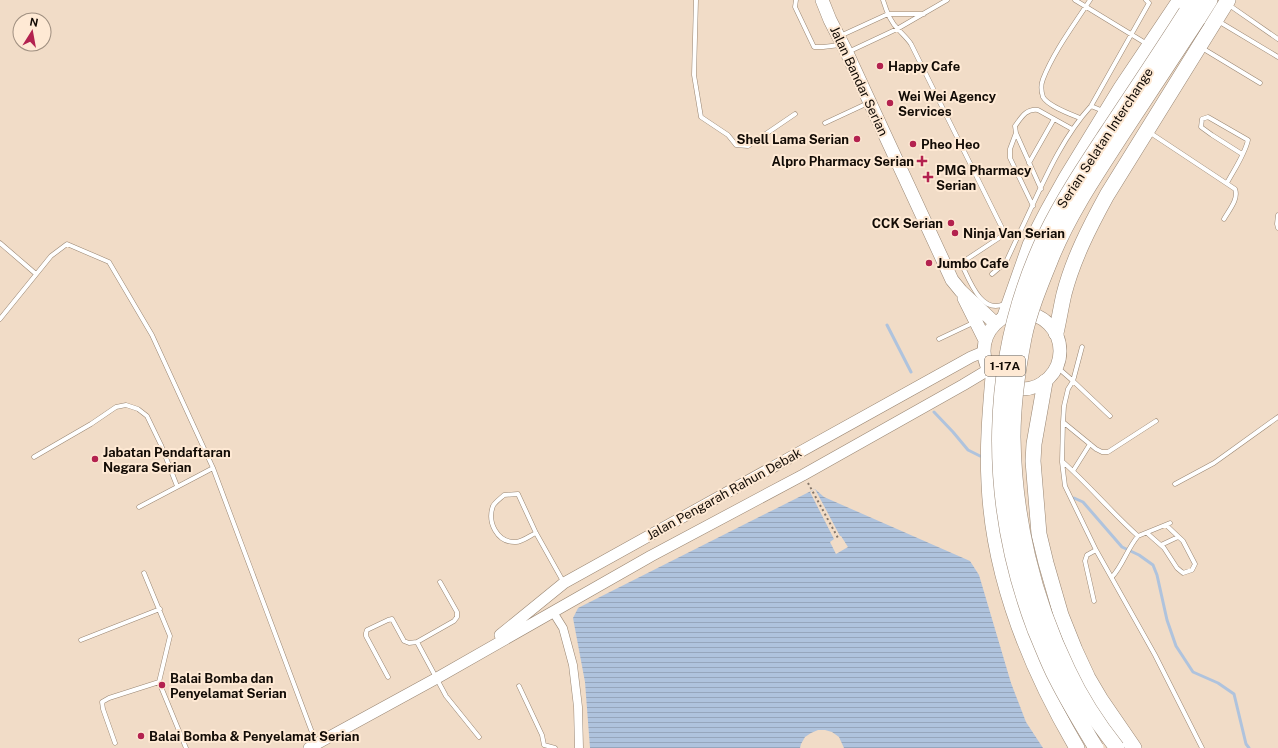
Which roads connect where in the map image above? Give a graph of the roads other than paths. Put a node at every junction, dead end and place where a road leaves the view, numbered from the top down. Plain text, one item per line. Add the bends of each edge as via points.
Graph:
1 (696, 0) edge
2 (796, 0) edge
3 (822, 0) edge
4 (882, 0) edge
5 (947, 0) edge
6 (1075, 0) edge
7 (1090, 0) edge
8 (1146, 0) edge
9 (1210, 0) edge
10 (1227, 1) edge
11 (1086, 7) junction
12 (1190, 8) edge
13 (888, 14) junction
14 (925, 14) junction
15 (1216, 20) junction
16 (897, 29) junction
17 (1130, 34) junction
18 (1278, 39) edge
19 (843, 44) junction
20 (1149, 45) junction
21 (1200, 46) junction
22 (1278, 57) edge
23 (1260, 83) dead end
24 (870, 102) junction
25 (1091, 106) junction
26 (1106, 112) junction
27 (795, 114) dead end
28 (1080, 118) junction
29 (1054, 119) junction
30 (825, 123) dead end
31 (1072, 129) junction
32 (1148, 131) junction
33 (1016, 133) junction
34 (1242, 154) junction
35 (1030, 163) junction
36 (1228, 183) junction
37 (1041, 189) junction
38 (1033, 206) junction
39 (1278, 215) edge
40 (1224, 219) dead end
41 (1278, 228) edge
42 (1005, 234) junction
43 (1018, 236) junction
44 (0, 242) edge
45 (961, 263) junction
46 (946, 269) junction
47 (36, 274) junction
48 (992, 274) dead end
49 (961, 291) junction
50 (1010, 301) junction
51 (0, 319) edge
52 (1000, 320) junction
53 (976, 321) junction
54 (1056, 333) junction
55 (939, 339) dead end
56 (984, 346) junction
57 (1082, 347) dead end
58 (1057, 367) junction
59 (991, 373) junction
60 (1073, 381) junction
61 (1045, 382) junction
62 (1110, 416) dead end
63 (1278, 417) edge
64 (1156, 421) dead end
65 (1063, 422) junction
66 (988, 444) junction
67 (1034, 444) junction
68 (1090, 444) junction
69 (34, 458) dead end
70 (1062, 462) junction
71 (213, 468) junction
72 (1073, 471) junction
73 (1175, 484) dead end
74 (177, 486) junction
75 (139, 507) dead end
76 (536, 533) junction
77 (1147, 533) junction
78 (1138, 536) junction
79 (1178, 537) junction
80 (1161, 545) junction
81 (1096, 550) junction
82 (144, 573) dead end
83 (1112, 577) junction
84 (440, 582) dead end
85 (564, 583) junction
86 (1094, 601) dead end
87 (160, 609) junction
88 (553, 612) junction
89 (81, 640) dead end
90 (417, 642) junction
91 (476, 654) junction
92 (388, 677) dead end
93 (437, 678) junction
94 (159, 682) junction
95 (519, 686) dead end
96 (479, 737) dead end
97 (115, 743) dead end
98 (315, 747) edge
99 (1129, 747) edge
100 (186, 748) edge
101 (555, 748) edge
102 (579, 748) edge
103 (1077, 748) edge
104 (1096, 748) edge
105 (1202, 748) edge

1 - 27 lane via 694,75 701,117 728,135 736,145 748,146
2 - 19 lane via 795,7 814,47
3 - 19 main road, Jalan Bandar Serian / 1-17A
4 - 13 lane
5 - 14 lane
6 - 11 lane
7 - 11 lane
8 - 17 lane via 1148,2
9 - 12 highway, 1-17A
10 - 15 highway
10 - 18 lane
11 - 17 lane
11 - 28 lane via 1060,47 1041,89 1044,98 1050,104
12 - 20 highway
12 - 99 highway, Serian Selatan Interchange / 1-17A, bridge via 1068,223 1054,253 1038,292 1025,336 1016,388 1013,436 1015,481 1021,524 1038,594 1068,671 1085,702
12 - 104 highway, Serian Selatan Interchange / 1-17A, bridge via 1085,167 1046,234 1021,298 1005,365 999,449 1003,504 1016,569 1026,606 1055,677
13 - 14 lane
13 - 16 lane
13 - 19 lane
14 - 16 lane
15 - 21 highway
15 - 22 lane
16 - 19 lane
16 - 42 lane via 912,44
17 - 20 lane
17 - 25 lane
19 - 24 main road, Jalan Bandar Serian / 1-17A
20 - 26 highway
21 - 23 lane
21 - 32 highway
24 - 30 lane
24 - 46 main road, Jalan Bandar Serian / 1-17A
25 - 26 lane
25 - 28 lane
26 - 50 highway via 1030,245
28 - 31 lane
29 - 31 lane
29 - 33 lane via 1032,109 1015,126
29 - 35 lane
31 - 37 lane
32 - 36 lane
32 - 54 highway via 1107,195 1081,246 1064,293
33 - 35 lane
33 - 38 lane via 1010,149 1010,158
34 - 34 lane via 1248,140 1208,117 1202,119 1201,127
34 - 36 lane
35 - 37 lane
36 - 40 lane via 1237,194
37 - 38 lane
38 - 43 lane
39 - 41 lane
42 - 43 lane
42 - 45 lane
43 - 48 lane via 1006,262
44 - 47 lane
45 - 46 lane
45 - 50 lane via 977,294 990,306 999,306
46 - 49 main road, Jalan Bandar Serian / 1-17A
47 - 51 lane
47 - 71 lane via 51,256 66,244 109,262 152,335
49 - 52 main road, Jalan Bandar Serian / 1-17A
49 - 53 main road, Jalan Bandar Serian / 1-17A
50 - 52 highway
52 - 54 main road, 1-17A via 1021,312 1032,314 1050,324
52 - 56 main road, 1-17A via 989,331
53 - 55 lane
53 - 56 main road, Jalan Bandar Serian / 1-17A
54 - 58 main road, 1-17A via 1061,356
56 - 59 main road, 1-17A via 984,361
56 - 85 street, Jalan Pengarah Rahun Debak via 971,357
57 - 60 lane
58 - 60 lane
58 - 61 main road, 1-17A
59 - 61 main road, 1-17A via 999,382 1010,388 1022,390 1034,388
59 - 66 highway
59 - 88 street, Jalan Pengarah Rahun Debak via 963,385
60 - 62 lane
60 - 65 lane via 1068,390
61 - 67 highway
63 - 73 lane via 1214,463
64 - 68 lane via 1108,452 1102,452
65 - 68 lane
65 - 70 lane
66 - 67 highway via 997,432 1008,427 1019,429
66 - 103 highway via 989,484 995,535 1014,612 1032,661
67 - 99 highway via 1034,481 1039,534 1059,608 1088,678
68 - 72 lane
69 - 74 lane via 116,407 126,405 138,408 147,416
70 - 72 lane
70 - 81 lane via 1065,486
71 - 74 lane
71 - 98 lane
72 - 78 lane via 1117,518
74 - 75 lane
76 - 76 lane via 518,494 504,495 494,504 490,517 494,532 505,540 517,542
76 - 85 lane
77 - 78 lane
77 - 79 lane via 1168,524
77 - 80 lane
78 - 83 lane
79 - 80 lane
79 - 80 lane via 1183,541 1195,564 1192,570 1183,573
81 - 83 lane
81 - 86 lane via 1087,555 1085,561
82 - 87 lane
83 - 105 lane
84 - 90 lane via 457,612 457,617
85 - 91 street, Jalan Pengarah Rahun Debak
87 - 89 lane
87 - 94 lane via 170,636
88 - 91 street, Jalan Pengarah Rahun Debak
88 - 102 street via 563,628 573,665 578,706
90 - 92 lane via 404,641 392,619 367,630 366,636
90 - 93 lane
91 - 93 street, Jalan Pengarah Rahun Debak
93 - 96 lane via 446,696
93 - 98 street, Jalan Pengarah Rahun Debak
94 - 97 lane via 102,702
94 - 100 lane
95 - 101 lane via 542,735 544,745

